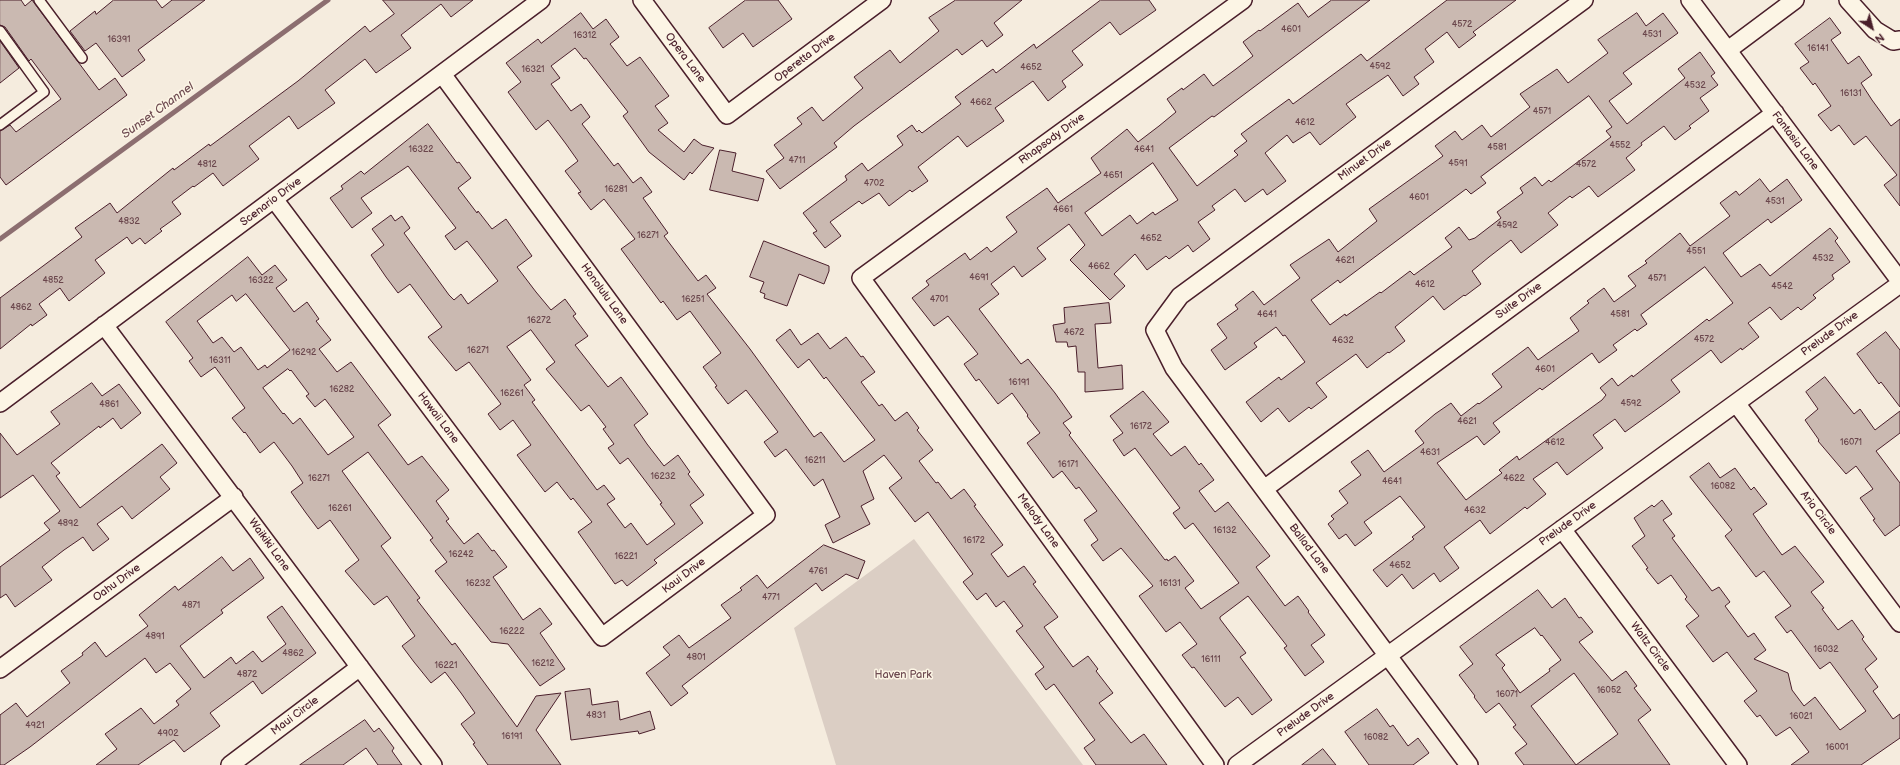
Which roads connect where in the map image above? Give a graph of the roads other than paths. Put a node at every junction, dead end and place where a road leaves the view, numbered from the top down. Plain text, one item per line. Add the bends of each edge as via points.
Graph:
1 (39, 0) edge
2 (541, 0) edge
3 (642, 0) edge
4 (882, 0) edge
5 (1243, 0) edge
6 (1584, 0) edge
7 (1690, 0) edge
8 (1795, 0) edge
9 (1848, 1) edge
10 (0, 31) edge
11 (1896, 40) edge
12 (1728, 50) junction
13 (82, 58) dead end
14 (442, 74) junction
15 (1775, 113) junction
16 (727, 115) joint
17 (0, 125) edge
18 (274, 199) junction
19 (861, 278) joint
20 (1900, 282) edge
21 (104, 325) junction
22 (1155, 330) joint
23 (0, 403) edge
24 (1736, 403) junction
25 (1264, 489) junction
26 (234, 497) junction
27 (766, 515) joint
28 (1562, 529) junction
29 (1900, 623) edge
30 (602, 637) joint
31 (1387, 655) junction
32 (360, 667) junction
33 (0, 669) edge
34 (230, 765) edge
35 (433, 765) edge
36 (1215, 765) edge
37 (1236, 765) edge
38 (1469, 765) edge
39 (1738, 765) edge

1 - 13 lane
2 - 14 street, Scenario Drive
3 - 16 street, Opera Lane
4 - 16 street, Operetta Drive
5 - 19 street, Rhapsody Drive
6 - 22 street, Minuet Drive via 1180,296
7 - 12 street, Fantasia Lane
8 - 12 street
9 - 11 street via 1876,30
10 - 17 lane via 44,92
12 - 15 street, Fantasia Lane
14 - 18 street, Scenario Drive
14 - 27 street, Honolulu Lane
15 - 20 street, Fantasia Lane
15 - 25 street, Suite Drive
18 - 21 street, Scenario Drive
18 - 30 street, Hawaii Lane
19 - 36 street, Melody Lane
20 - 24 street, Prelude Drive
21 - 23 street, Scenario Drive
21 - 26 street, Waikiki Lane
22 - 25 street, Ballad Lane via 1174,368
24 - 28 street, Prelude Drive
24 - 29 street, Aria Circle
25 - 31 street, Ballad Lane
26 - 32 street, Waikiki Lane
26 - 33 street, Oahu Drive
27 - 30 street, Kaui Drive
28 - 31 street, Prelude Drive
28 - 39 street, Waltz Circle
31 - 37 street, Prelude Drive
31 - 38 street, Ballad Lane
32 - 34 street, Maui Circle
32 - 35 street, Waikiki Lane

